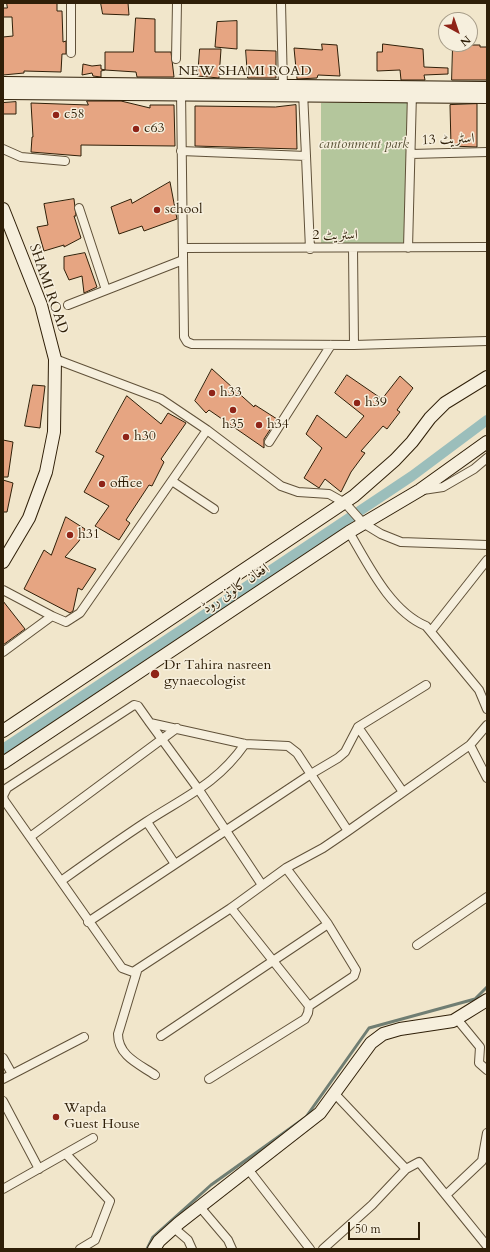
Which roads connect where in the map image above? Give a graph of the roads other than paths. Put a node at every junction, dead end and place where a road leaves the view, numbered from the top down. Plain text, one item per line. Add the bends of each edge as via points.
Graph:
1 (72, 3) edge
2 (177, 3) edge
3 (281, 3) edge
4 (71, 53) dead end
5 (176, 59) dead end
6 (3, 83) edge
7 (283, 87) junction
8 (487, 88) edge
9 (181, 91) junction
10 (303, 92) junction
11 (3, 93) edge
12 (412, 93) junction
13 (487, 97) edge
14 (3, 149) edge
15 (181, 151) junction
16 (487, 152) edge
17 (410, 154) junction
18 (306, 156) junction
19 (65, 161) dead end
20 (79, 208) dead end
21 (3, 209) edge
22 (487, 247) edge
23 (183, 248) junction
24 (353, 248) junction
25 (408, 248) junction
26 (310, 249) junction
27 (183, 260) junction
28 (106, 290) junction
29 (68, 305) dead end
30 (487, 341) edge
31 (331, 345) junction
32 (354, 345) junction
33 (55, 359) junction
34 (487, 377) edge
35 (207, 430) junction
36 (269, 442) dead end
37 (487, 442) edge
38 (487, 458) edge
39 (172, 481) junction
40 (420, 490) junction
41 (348, 506) junction
42 (214, 509) dead end
43 (361, 521) junction
44 (349, 532) junction
45 (487, 544) edge
46 (487, 560) edge
47 (3, 562) edge
48 (3, 590) edge
49 (52, 616) junction
50 (431, 631) junction
51 (3, 652) edge
52 (426, 685) dead end
53 (485, 695) edge
54 (487, 709) edge
55 (150, 723) junction
56 (487, 725) edge
57 (358, 727) junction
58 (177, 728) junction
59 (3, 731) edge
60 (163, 740) junction
61 (245, 744) junction
62 (470, 745) junction
63 (3, 763) edge
64 (311, 774) junction
65 (487, 778) edge
66 (199, 790) junction
67 (403, 792) junction
68 (148, 822) junction
69 (226, 831) junction
70 (348, 831) junction
71 (30, 837) junction
72 (175, 864) junction
73 (286, 868) junction
74 (61, 881) junction
75 (262, 885) junction
76 (487, 897) edge
77 (231, 908) junction
78 (88, 922) junction
79 (328, 924) junction
80 (417, 945) dead end
81 (273, 960) junction
82 (137, 971) junction
83 (487, 1000) edge
84 (309, 1006) junction
85 (457, 1019) junction
86 (161, 1036) dead end
87 (84, 1037) dead end
88 (3, 1058) edge
89 (487, 1070) edge
90 (12, 1074) junction
91 (155, 1075) dead end
92 (3, 1079) edge
93 (209, 1079) dead end
94 (335, 1094) junction
95 (3, 1101) edge
96 (487, 1133) edge
97 (93, 1138) dead end
98 (66, 1154) junction
99 (39, 1169) junction
100 (248, 1169) junction
101 (406, 1170) junction
102 (3, 1189) edge
103 (446, 1194) junction
104 (200, 1207) junction
105 (174, 1228) junction
106 (487, 1246) edge
107 (80, 1249) edge
108 (154, 1249) edge
109 (192, 1249) edge
110 (232, 1249) edge
111 (310, 1249) edge
112 (322, 1249) edge

1 - 4 street
2 - 5 street
3 - 7 street
6 - 9 street, NEW SHAMI ROAD
7 - 9 street, NEW SHAMI ROAD
7 - 10 street, NEW SHAMI ROAD
8 - 12 street, NEW SHAMI ROAD
9 - 10 street, NEW SHAMI ROAD
9 - 11 street, NEW SHAMI ROAD
9 - 15 street
10 - 12 street, NEW SHAMI ROAD
10 - 18 street
12 - 13 street, NEW SHAMI ROAD
12 - 17 street
14 - 19 street via 21,157
15 - 18 street
15 - 23 street
16 - 17 street, اسٹریٹ 13
17 - 25 street
18 - 26 street
20 - 28 street
21 - 33 street, SHAMI ROAD via 41,305
22 - 25 street, اسٹریٹ 2
23 - 26 street, اسٹریٹ 2
23 - 27 street
24 - 25 street, اسٹریٹ 2
24 - 26 street, اسٹریٹ 2
24 - 32 street
27 - 28 street
27 - 31 street via 184,337 187,342
28 - 29 street
30 - 32 street
31 - 32 street
31 - 36 street
33 - 35 street via 161,398
33 - 47 street, SHAMI ROAD via 54,432 46,472 29,518
34 - 41 street via 445,403 412,442
35 - 39 street
35 - 41 street via 281,486 298,492 329,494
37 - 40 street, افغان کالونی روڈ
38 - 40 street via 474,469 443,487
39 - 42 street
39 - 49 street via 80,613 66,622
40 - 43 street, افغان کالونی روڈ
41 - 43 street
41 - 59 street
43 - 44 street, افغان کالونی روڈ
43 - 45 street via 381,534 401,542
44 - 50 street via 386,593 415,621
44 - 63 street, افغان کالونی روڈ
46 - 50 street
48 - 49 street
49 - 51 street
50 - 53 street
52 - 57 street
53 - 54 street
55 - 58 street
55 - 60 street
55 - 71 street via 138,706 134,705 7,788 4,800
56 - 62 street
57 - 64 street via 345,752
57 - 67 street
58 - 60 street
58 - 61 street
60 - 66 street
60 - 71 street
61 - 64 street via 288,746 297,752
61 - 66 street via 223,772
62 - 65 street
62 - 67 street
64 - 69 street
64 - 70 street
66 - 68 street
66 - 69 street
67 - 70 street
68 - 72 street
68 - 74 street
69 - 72 street
69 - 75 street
70 - 73 street
71 - 74 street
72 - 78 street
73 - 75 street
73 - 79 street
74 - 78 street
75 - 77 street
76 - 80 street
77 - 81 street
77 - 82 street
78 - 82 street via 122,968 127,972
79 - 81 street
79 - 84 street via 356,970 354,976
81 - 84 street
81 - 86 street
82 - 91 street via 118,1034 118,1043 125,1055
83 - 85 street
84 - 93 street via 305,1019
85 - 89 street via 480,1048 479,1063
85 - 94 street via 383,1034 371,1043
87 - 90 street
88 - 90 street
90 - 92 street
94 - 100 street via 314,1118
94 - 101 street
95 - 99 street
96 - 103 street via 482,1161
97 - 98 street
98 - 99 street
98 - 107 street via 110,1201 95,1240
99 - 102 street
100 - 104 street
100 - 111 street
101 - 103 street via 419,1162
101 - 112 street via 372,1205
103 - 106 street
104 - 105 street
104 - 110 street via 228,1240
105 - 108 street
105 - 109 street via 188,1240

